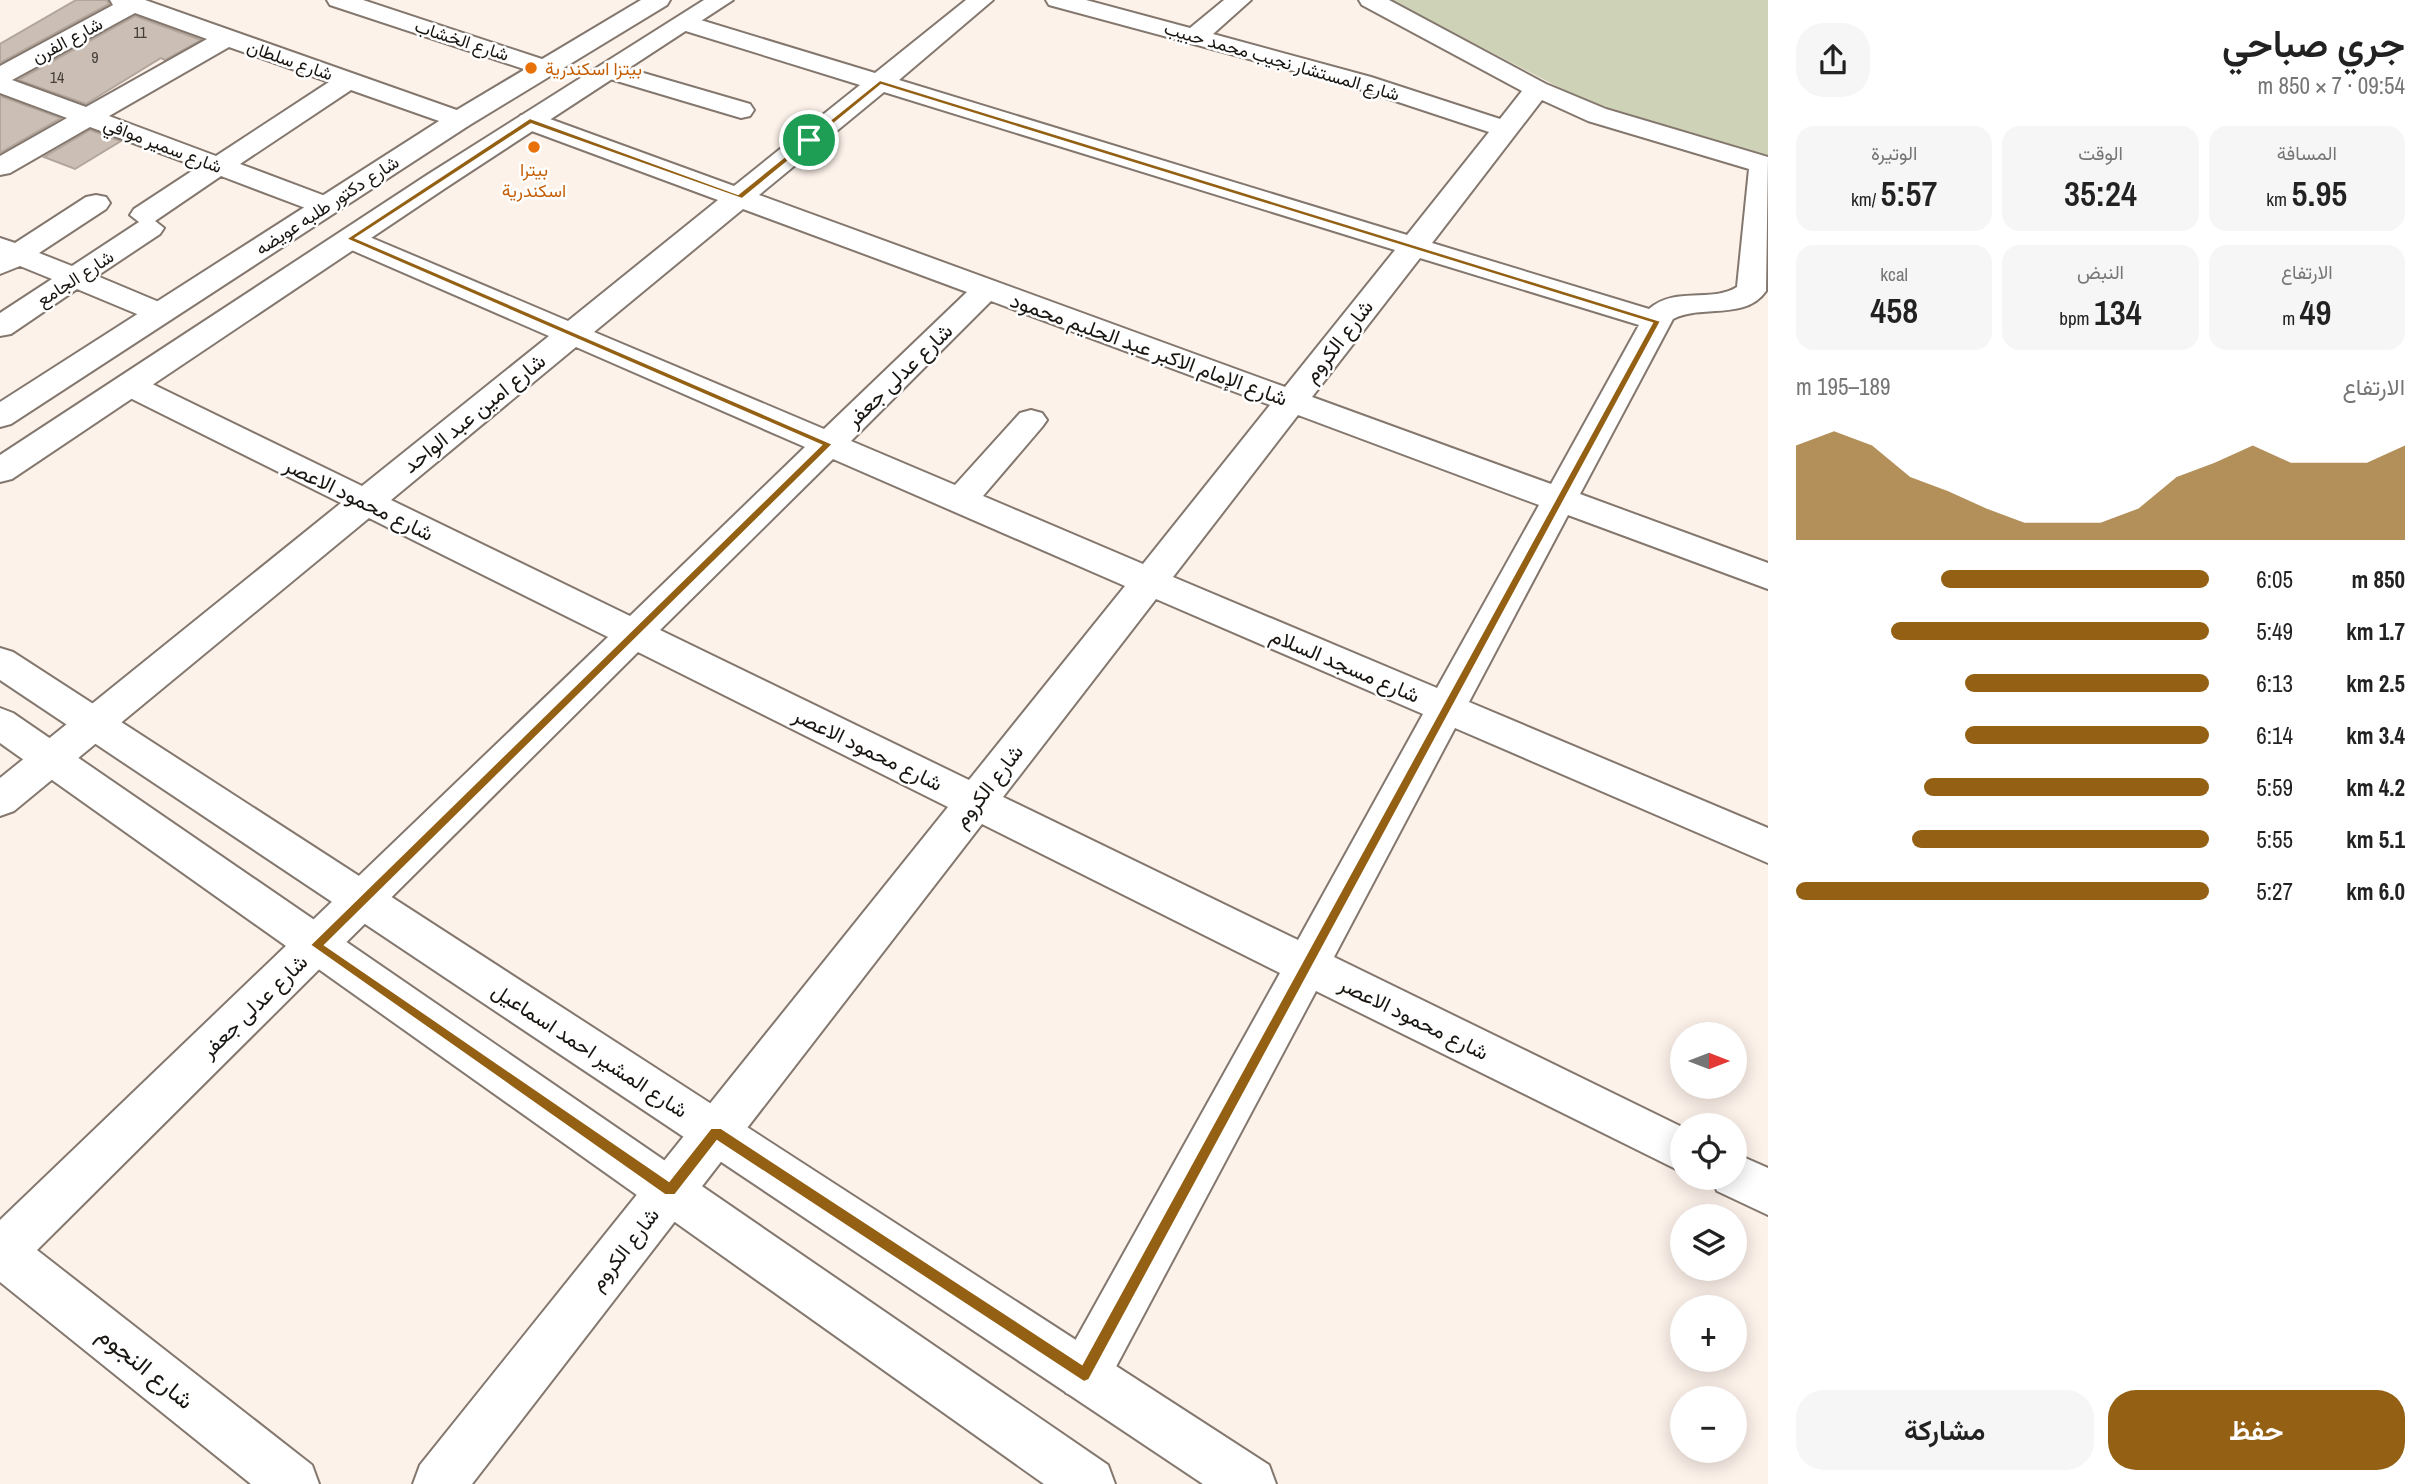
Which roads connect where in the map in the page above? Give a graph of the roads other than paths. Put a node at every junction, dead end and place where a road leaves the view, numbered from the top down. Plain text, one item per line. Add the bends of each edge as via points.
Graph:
1 (339, 0) edge
2 (658, 0) edge
3 (721, 0) edge
4 (981, 0) edge
5 (1058, 0) edge
6 (1240, 0) edge
7 (1371, 0) edge
8 (128, 2) edge
9 (685, 23) junction
10 (1196, 36) junction
11 (226, 38) junction
12 (545, 68) junction
13 (609, 71) junction
14 (0, 76) edge
15 (348, 81) junction
16 (880, 82) junction
17 (0, 84) edge
18 (1537, 89) junction
19 (741, 110) dead end
20 (88, 117) junction
21 (459, 120) junction
22 (530, 121) junction
23 (1505, 129) junction
24 (393, 163) junction
25 (1766, 165) edge
26 (219, 166) junction
27 (0, 167) edge
28 (437, 181) junction
29 (739, 197) junction
30 (96, 203) dead end
31 (326, 206) junction
32 (350, 239) junction
33 (1413, 247) junction
34 (6, 256) edge
35 (75, 278) junction
36 (987, 289) junction
37 (1699, 301) junction
38 (160, 313) junction
39 (1768, 316) edge
40 (1657, 321) junction
41 (0, 327) edge
42 (572, 334) junction
43 (129, 385) junction
44 (1291, 401) junction
45 (0, 416) edge
46 (1031, 420) dead end
47 (828, 444) junction
48 (0, 471) edge
49 (960, 500) junction
50 (1560, 500) junction
51 (366, 502) junction
52 (1768, 576) edge
53 (1149, 582) junction
54 (634, 634) junction
55 (0, 662) edge
56 (1447, 709) junction
57 (0, 723) edge
58 (94, 724) junction
59 (50, 758) junction
60 (0, 800) edge
61 (975, 802) junction
62 (1768, 846) edge
63 (362, 900) junction
64 (316, 945) junction
65 (1307, 965) junction
66 (716, 1133) junction
67 (1670, 1144) edge
68 (1747, 1182) edge
69 (670, 1190) junction
70 (1768, 1192) edge
71 (0, 1252) edge
72 (1084, 1375) junction
73 (293, 1484) edge
74 (439, 1484) edge
75 (1089, 1484) edge
76 (1250, 1484) edge

1 - 12 street, شارع الخشاب
2 - 12 street, شارع دكتور طلبه عويضه
3 - 9 street, شارع دكتور طلبه عويضه
4 - 16 street, شارع امين عبد الواحد
5 - 10 street, شارع المستشار نجيب محمد حبيب
6 - 10 street
7 - 18 street
8 - 11 street, شارع سلطان
8 - 14 street, شارع الفرن
9 - 13 street, شارع دكتور طلبه عويضه
9 - 16 street
10 - 23 street, شارع المستشار نجيب محمد حبيب via 1362,82
11 - 15 street, شارع سلطان
11 - 20 street
12 - 21 street, شارع دكتور طلبه عويضه
13 - 19 street
13 - 22 street, شارع دكتور طلبه عويضه
15 - 21 street, شارع سلطان
15 - 26 street, شارع الجامع
16 - 29 street, شارع امين عبد الواحد
16 - 33 street
17 - 20 street, شارع سمير موافي
18 - 23 street, شارع الكروم
18 - 25 street via 1597,115
20 - 26 street, شارع سمير موافي
20 - 27 street
21 - 24 street, شارع دكتور طلبه عويضه
22 - 28 street, شارع دكتور طلبه عويضه
22 - 29 street, شارع الإمام الاكبر عبد الحليم محمود
23 - 33 street, شارع الكروم
24 - 28 street
24 - 31 street, شارع دكتور طلبه عويضه
25 - 37 street via 1751,291 1736,300
26 - 31 street, شارع سمير موافي
26 - 35 street, شارع الجامع
28 - 32 street, شارع دكتور طلبه عويضه
29 - 36 street, شارع الإمام الاكبر عبد الحليم محمود
29 - 42 street, شارع امين عبد الواحد
30 - 34 street
31 - 38 street, شارع دكتور طلبه عويضه
32 - 42 street, شارع مسجد السلام
32 - 43 street, شارع دكتور طلبه عويضه
33 - 40 street
33 - 44 street, شارع الكروم
34 - 35 street
35 - 38 street
35 - 41 street, شارع الجامع
36 - 44 street, شارع الإمام الاكبر عبد الحليم محمود
36 - 47 street, شارع عدلى جعفر
37 - 39 street
37 - 40 street via 1671,306
38 - 45 street, شارع دكتور طلبه عويضه
40 - 50 street
42 - 47 street, شارع مسجد السلام
42 - 51 street, شارع امين عبد الواحد
43 - 48 street
43 - 51 street, شارع محمود الاعصر
44 - 50 street, شارع الإمام الاكبر عبد الحليم محمود
44 - 53 street, شارع الكروم
46 - 49 street
47 - 49 street, شارع مسجد السلام
47 - 54 street, شارع عدلى جعفر
49 - 53 street, شارع مسجد السلام
50 - 52 street, شارع الإمام الاكبر عبد الحليم محمود
50 - 56 street
51 - 54 street, شارع محمود الاعصر
51 - 58 street, شارع امين عبد الواحد
53 - 56 street, شارع مسجد السلام
53 - 61 street, شارع الكروم
54 - 61 street, شارع محمود الاعصر
54 - 63 street, شارع عدلى جعفر
55 - 58 street, شارع المشير احمد اسماعيل
56 - 62 street, شارع مسجد السلام
56 - 65 street
57 - 59 street
58 - 59 street, شارع امين عبد الواحد
58 - 63 street, شارع المشير احمد اسماعيل
59 - 60 street, شارع امين عبد الواحد
59 - 64 street
61 - 65 street, شارع محمود الاعصر
61 - 66 street, شارع الكروم
63 - 64 street, شارع عدلى جعفر
63 - 66 street, شارع المشير احمد اسماعيل
64 - 69 street
64 - 71 street, شارع عدلى جعفر
65 - 67 street, شارع محمود الاعصر
65 - 72 street
66 - 69 street, شارع الكروم
66 - 72 street, شارع المشير احمد اسماعيل
68 - 70 street
69 - 74 street, شارع الكروم
69 - 75 street
71 - 73 street, شارع النجوم
72 - 76 street, شارع المشير احمد اسماعيل

